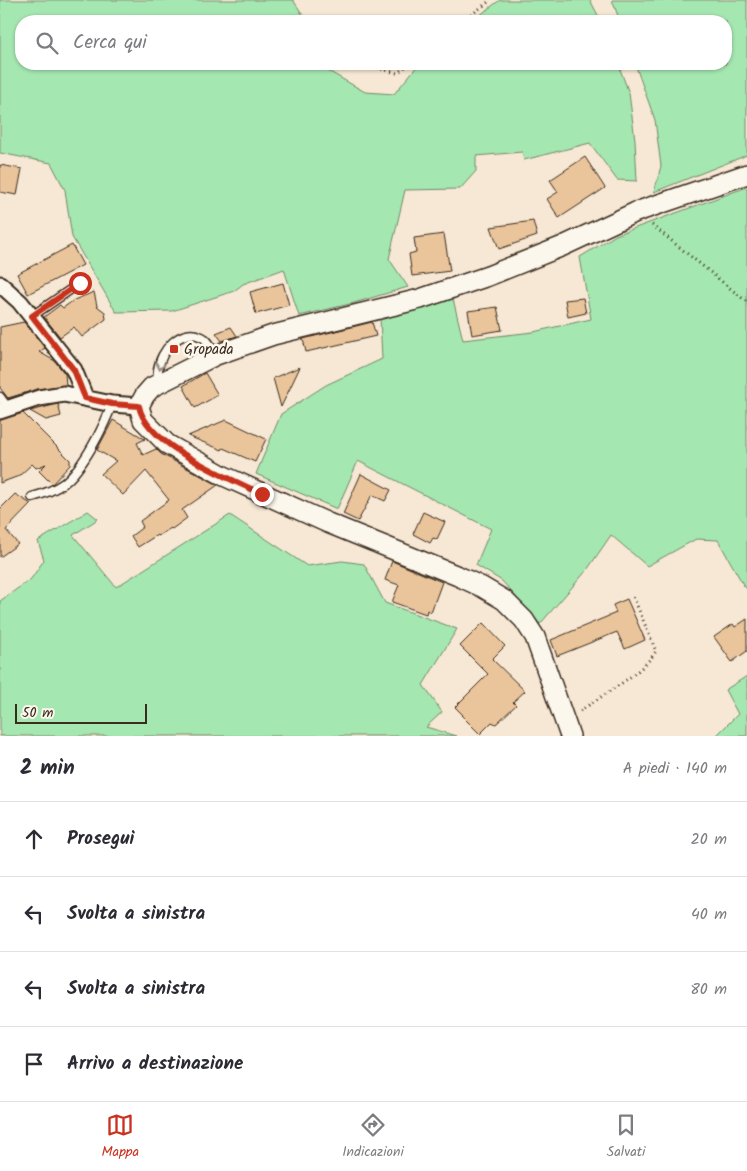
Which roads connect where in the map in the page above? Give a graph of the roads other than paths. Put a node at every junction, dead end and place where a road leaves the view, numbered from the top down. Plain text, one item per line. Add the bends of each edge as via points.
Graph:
1 (747, 174) edge
2 (80, 283) dead end
3 (0, 284) edge
4 (32, 316) junction
5 (216, 356) junction
6 (160, 383) junction
7 (85, 398) junction
8 (112, 404) junction
9 (3, 405) edge
10 (139, 406) junction
11 (32, 497) dead end
12 (568, 728) edge

1 - 5 street via 636,212 488,276 420,299 273,335
2 - 4 lane
3 - 4 street
4 - 7 street via 74,370
5 - 6 street
5 -> 6 lane via 203,337 192,333 182,336 172,342 162,355 157,371
6 - 10 street via 152,387
7 - 8 street
7 - 9 street via 64,394
8 - 10 street
8 - 11 lane via 93,444 65,482
10 - 12 street via 143,420 167,444 216,471 320,520 458,576 504,600 535,637

